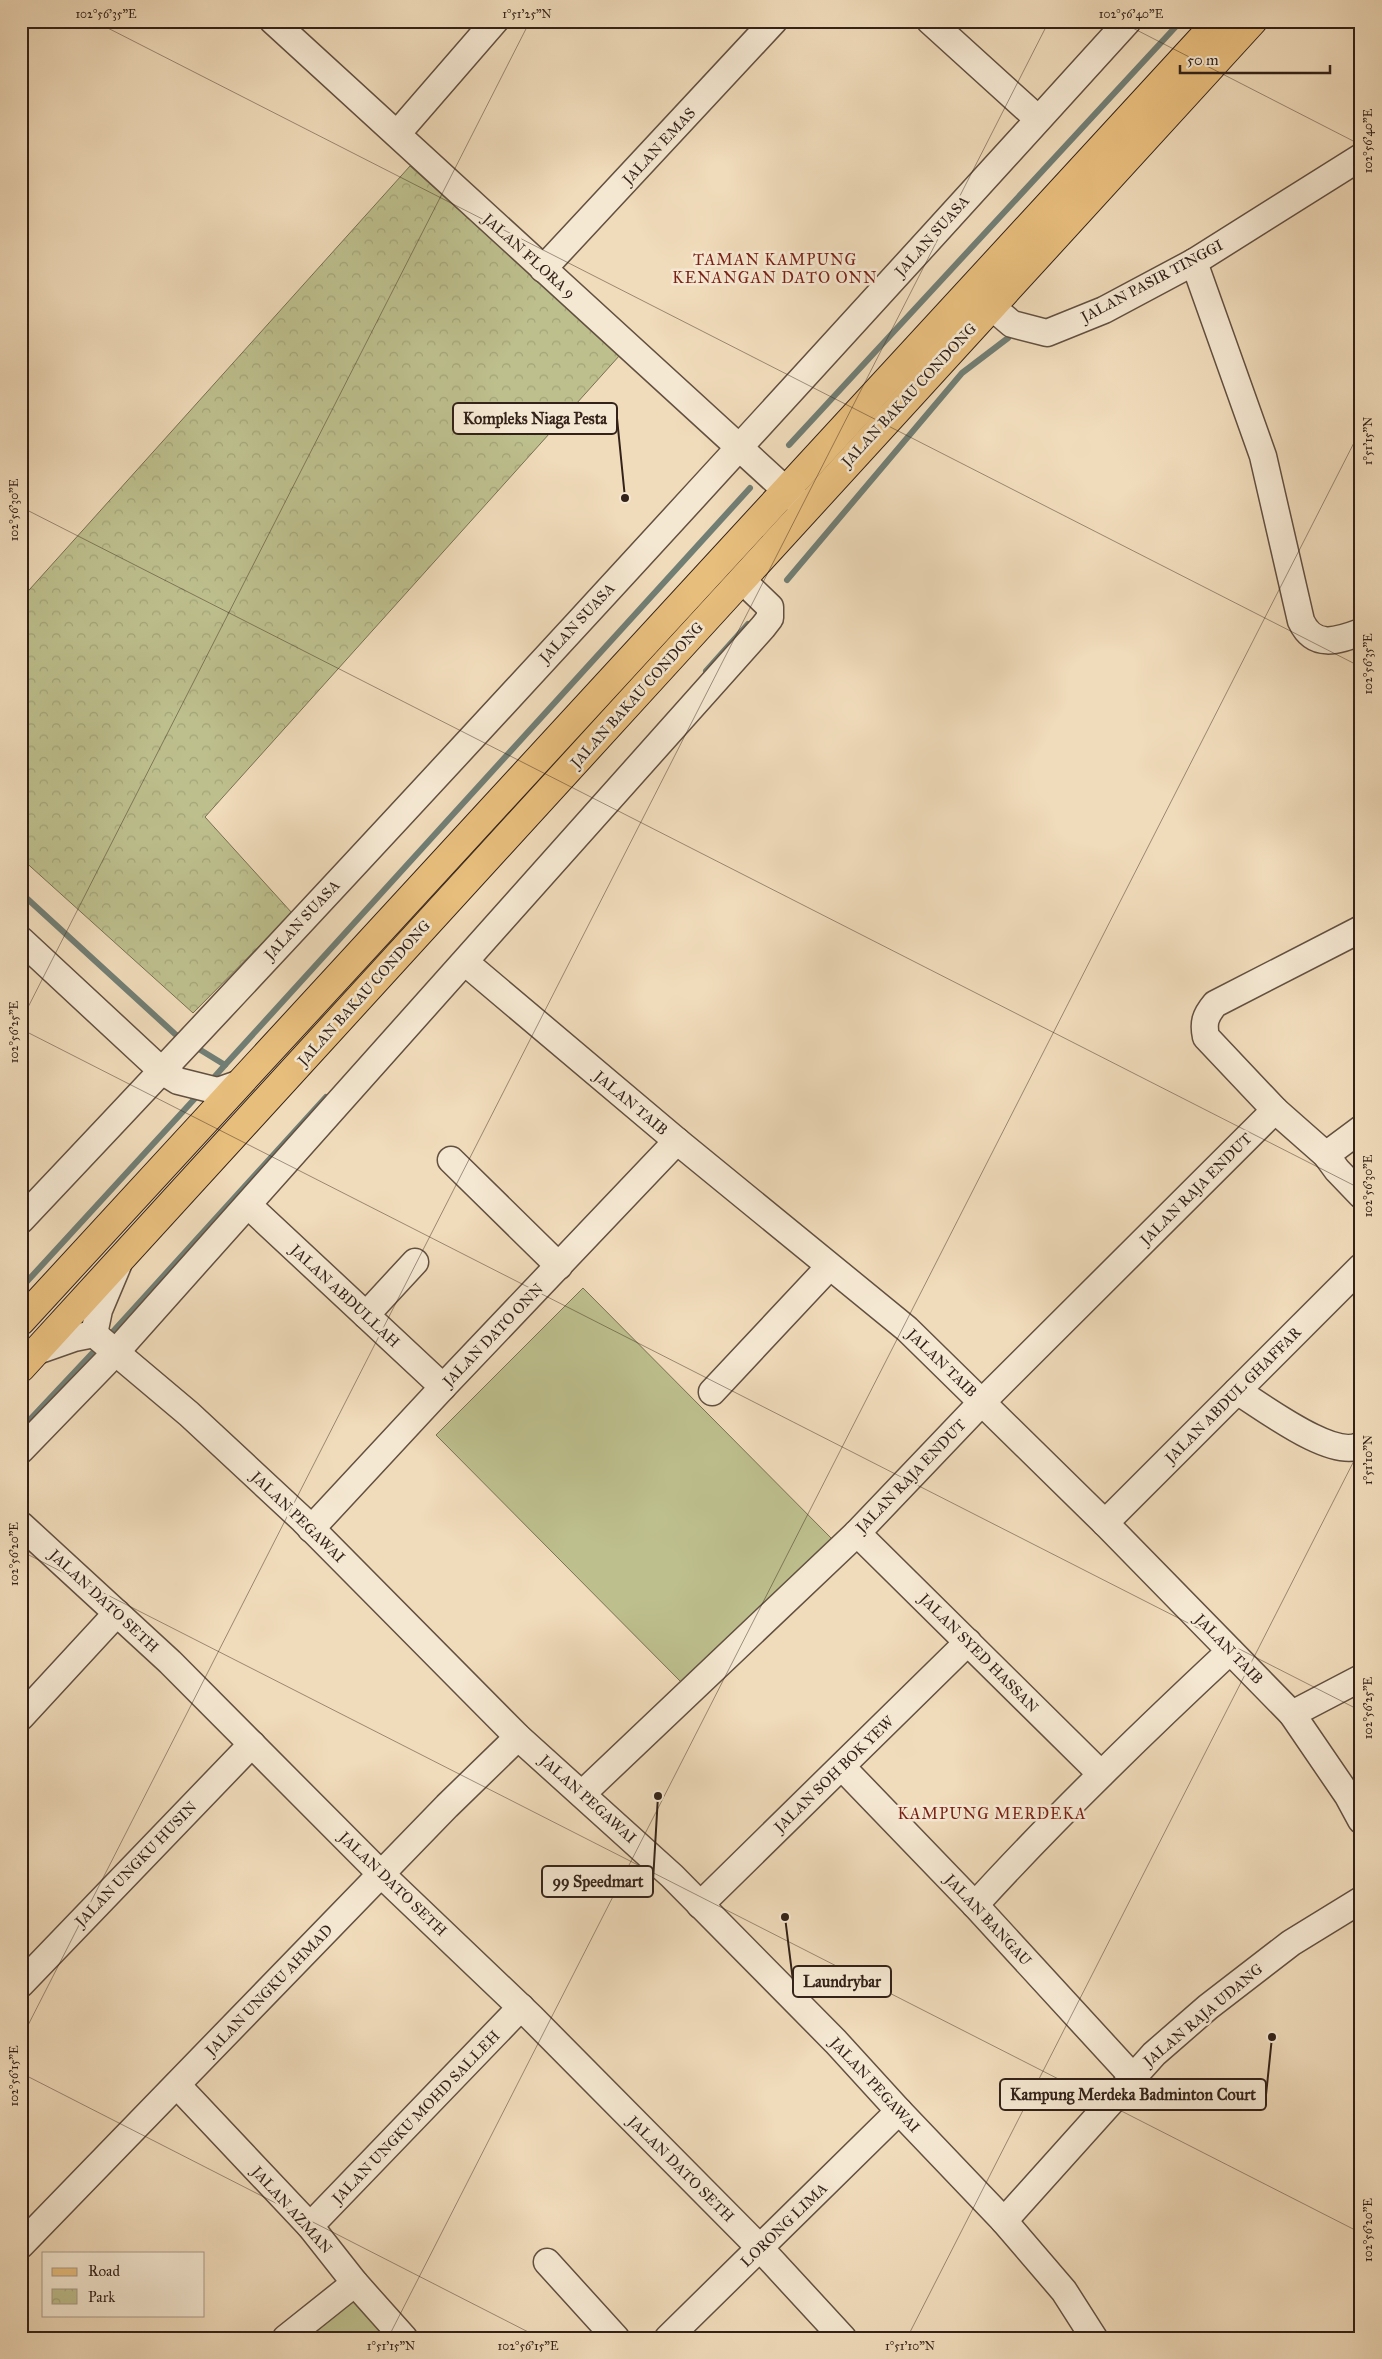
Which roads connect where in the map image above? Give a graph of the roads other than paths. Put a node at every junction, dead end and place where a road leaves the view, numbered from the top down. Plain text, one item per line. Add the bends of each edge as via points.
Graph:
1 (273, 21) edge
2 (495, 21) edge
3 (774, 21) edge
4 (930, 21) edge
5 (1128, 21) edge
6 (1218, 21) edge
7 (1253, 21) edge
8 (1038, 119) junction
9 (397, 134) junction
10 (1361, 157) edge
11 (1194, 262) junction
12 (543, 268) junction
13 (997, 307) junction
14 (739, 448) junction
15 (795, 499) junction
16 (742, 580) junction
17 (1361, 632) edge
18 (1361, 929) edge
19 (21, 940) edge
20 (466, 963) junction
21 (173, 1068) junction
22 (228, 1087) junction
23 (1275, 1110) junction
24 (1361, 1129) edge
25 (676, 1142) junction
26 (1326, 1155) junction
27 (451, 1160) dead end
28 (1361, 1195) edge
29 (248, 1205) junction
30 (21, 1220) edge
31 (120, 1260) junction
32 (415, 1262) dead end
33 (559, 1266) junction
34 (829, 1267) junction
35 (1361, 1267) edge
36 (366, 1315) junction
37 (21, 1321) edge
38 (105, 1343) junction
39 (29, 1359) edge
40 (443, 1387) junction
41 (1237, 1391) junction
42 (712, 1392) dead end
43 (982, 1402) junction
44 (1361, 1445) edge
45 (21, 1450) edge
46 (1105, 1523) junction
47 (21, 1525) edge
48 (311, 1529) junction
49 (857, 1532) junction
50 (118, 1613) junction
51 (968, 1642) junction
52 (1230, 1651) junction
53 (1361, 1678) edge
54 (1292, 1714) junction
55 (21, 1717) edge
56 (518, 1737) junction
57 (252, 1744) junction
58 (842, 1767) junction
59 (1101, 1774) junction
60 (582, 1794) junction
61 (1361, 1820) edge
62 (381, 1874) junction
63 (1361, 1900) edge
64 (700, 1905) junction
65 (975, 1905) junction
66 (21, 1984) edge
67 (521, 2007) junction
68 (1132, 2076) junction
69 (176, 2085) junction
70 (899, 2111) junction
71 (1004, 2221) junction
72 (310, 2226) junction
73 (21, 2245) edge
74 (760, 2248) junction
75 (547, 2262) dead end
76 (355, 2283) junction
77 (1084, 2335) edge
78 (286, 2338) edge
79 (404, 2338) edge
80 (616, 2338) edge
81 (668, 2338) edge
82 (843, 2338) edge

1 - 9 street, JALAN FLORA 9
2 - 9 street
3 - 12 street, JALAN EMAS
4 - 8 street
5 - 8 street, JALAN SUASA
6 - 15 main road, JALAN BAKAU CONDONG
7 - 13 main road, JALAN BAKAU CONDONG
8 - 14 street, JALAN SUASA
9 - 12 street, JALAN FLORA 9
10 - 11 street, JALAN PASIR TINGGI
11 - 13 street, JALAN PASIR TINGGI via 1104,310 1047,333 1012,324
11 - 17 street via 1263,456 1301,621 1307,632 1318,638 1337,641
12 - 14 street, JALAN FLORA 9
13 - 15 main road, JALAN BAKAU CONDONG
14 - 15 street, JALAN FLORA 9
14 - 21 street, JALAN SUASA via 209,1021
15 - 16 main road, JALAN BAKAU CONDONG
15 - 22 main road, JALAN BAKAU CONDONG
16 - 20 street via 770,607 770,618
16 - 31 main road, JALAN BAKAU CONDONG
18 - 23 street via 1215,1004 1206,1014 1206,1038
19 - 21 street
20 - 25 street, JALAN TAIB
20 - 29 street
21 - 22 street
21 - 30 street, JALAN SUASA
22 - 37 main road, JALAN BAKAU CONDONG
23 - 26 street
23 - 43 street, JALAN RAJA ENDUT
24 - 26 street
25 - 33 street, JALAN DATO ONN
25 - 34 street, JALAN TAIB
26 - 28 street
27 - 33 street
29 - 36 street, JALAN ABDULLAH
29 - 38 street
31 - 38 street via 108,1285
31 - 39 main road, JALAN BAKAU CONDONG
32 - 36 street
33 - 40 street, JALAN DATO ONN
34 - 42 street
34 - 43 street, JALAN TAIB via 907,1329
35 - 41 street, JALAN ABDUL GHAFFAR
36 - 40 street, JALAN ABDULLAH
38 - 39 street via 74,1338
38 - 45 street
38 - 48 street, JALAN PEGAWAI via 189,1414
40 - 48 street, JALAN DATO ONN
41 - 44 street via 1317,1440 1341,1447
41 - 46 street, JALAN ABDUL GHAFFAR
43 - 46 street, JALAN TAIB
43 - 49 street, JALAN RAJA ENDUT
46 - 52 street, JALAN TAIB
47 - 50 street, JALAN DATO SETH
48 - 56 street, JALAN PEGAWAI
49 - 51 street, JALAN SYED HASSAN
49 - 60 street, JALAN RAJA ENDUT
50 - 55 street
50 - 57 street, JALAN DATO SETH
51 - 58 street, JALAN SOH BOK YEW
51 - 59 street, JALAN SYED HASSAN
52 - 54 street, JALAN TAIB
52 - 59 street
53 - 54 street
54 - 61 street, JALAN TAIB
56 - 60 street, JALAN PEGAWAI
56 - 62 street, JALAN UNGKU AHMAD
57 - 62 street, JALAN DATO SETH
57 - 66 street, JALAN UNGKU HUSIN
58 - 64 street, JALAN SOH BOK YEW
58 - 65 street, JALAN BANGAU
59 - 65 street
60 - 64 street, JALAN PEGAWAI
62 - 67 street, JALAN DATO SETH
62 - 69 street, JALAN UNGKU AHMAD
63 - 68 street, JALAN RAJA UDANG via 1291,1943 1245,1978
64 - 70 street, JALAN PEGAWAI via 836,2042
65 - 68 street, JALAN BANGAU
67 - 72 street, JALAN UNGKU MOHD SALLEH
67 - 74 street, JALAN DATO SETH
68 - 71 street, JALAN RAJA UDANG
69 - 72 street, JALAN AZMAN
69 - 73 street, JALAN UNGKU AHMAD
70 - 71 street, JALAN PEGAWAI
70 - 74 street, LORONG LIMA
71 - 77 street, JALAN PEGAWAI via 1064,2291
72 - 76 street, JALAN AZMAN
74 - 81 street, LORONG LIMA
74 - 82 street, JALAN DATO SETH
75 - 80 street
76 - 78 street
76 - 79 street, JALAN AZMAN

